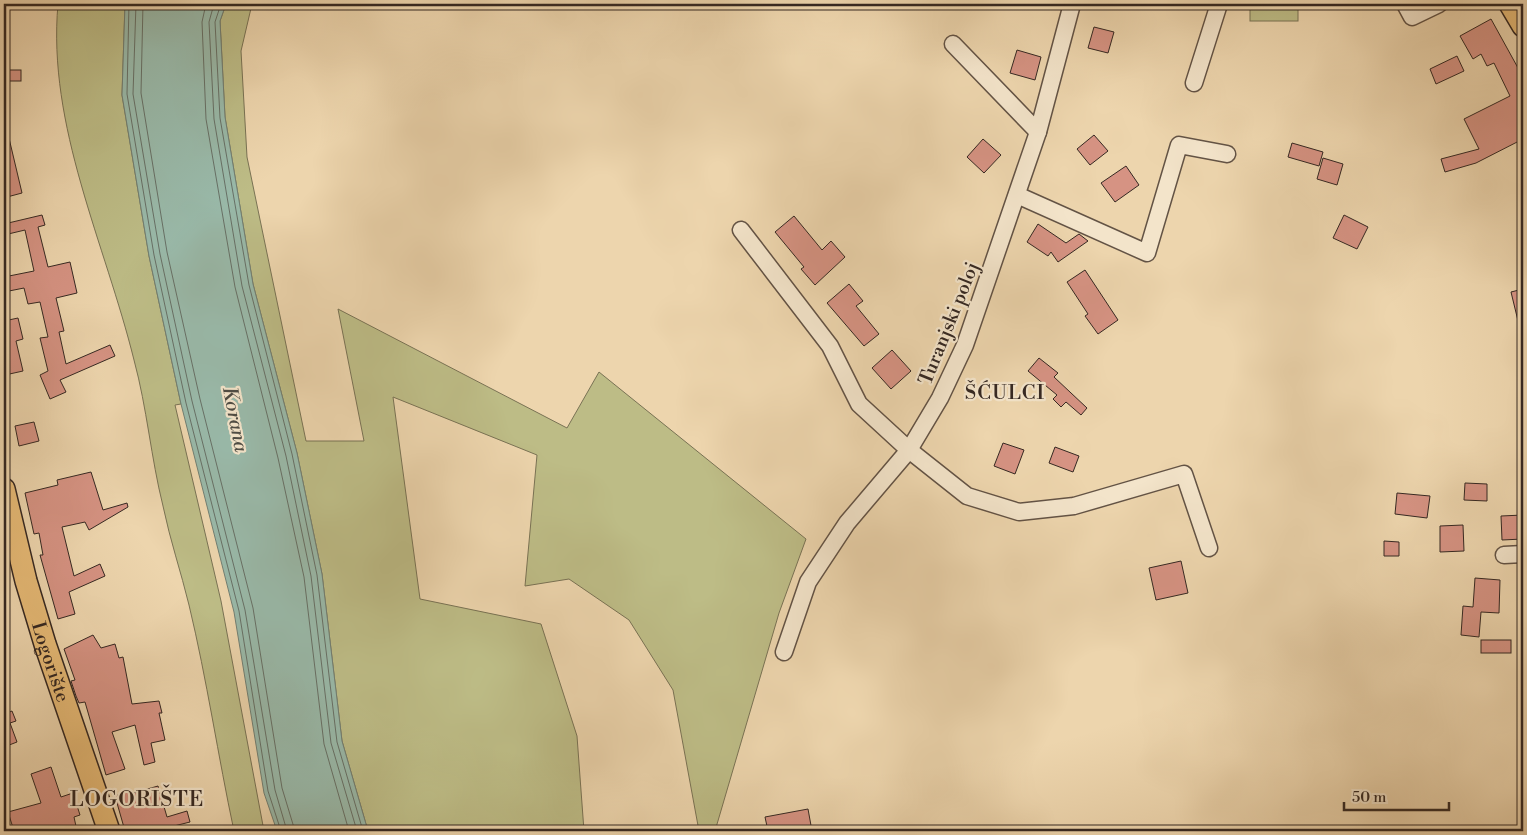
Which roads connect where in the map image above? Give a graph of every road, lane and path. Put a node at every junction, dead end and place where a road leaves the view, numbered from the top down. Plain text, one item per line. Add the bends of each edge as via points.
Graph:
1 (1072, 4) edge
2 (1219, 4) edge
3 (1405, 4) edge
4 (1439, 4) edge
5 (1510, 4) edge
6 (1523, 26) edge
7 (953, 44) dead end
8 (1194, 83) dead end
9 (1038, 132) junction
10 (1227, 154) dead end
11 (1017, 195) junction
12 (741, 230) dead end
13 (910, 450) junction
14 (4, 489) edge
15 (1209, 548) dead end
16 (1523, 554) edge
17 (1504, 555) dead end
18 (784, 652) dead end
19 (109, 831) edge

1 - 9 street, Turanjski poloj
2 - 8 street
3 - 4 street via 1412,18
5 - 6 main road
7 - 9 street
9 - 11 street, Turanjski poloj
10 - 11 street via 1180,145 1146,254
11 - 13 street, Turanjski poloj via 965,346
12 - 13 street via 830,346 860,404
13 - 15 street via 967,496 1019,512 1074,506 1184,474
13 - 18 street, Turanjski poloj via 847,523 808,582
14 - 19 main road, Logorište via 45,644
16 - 17 street

